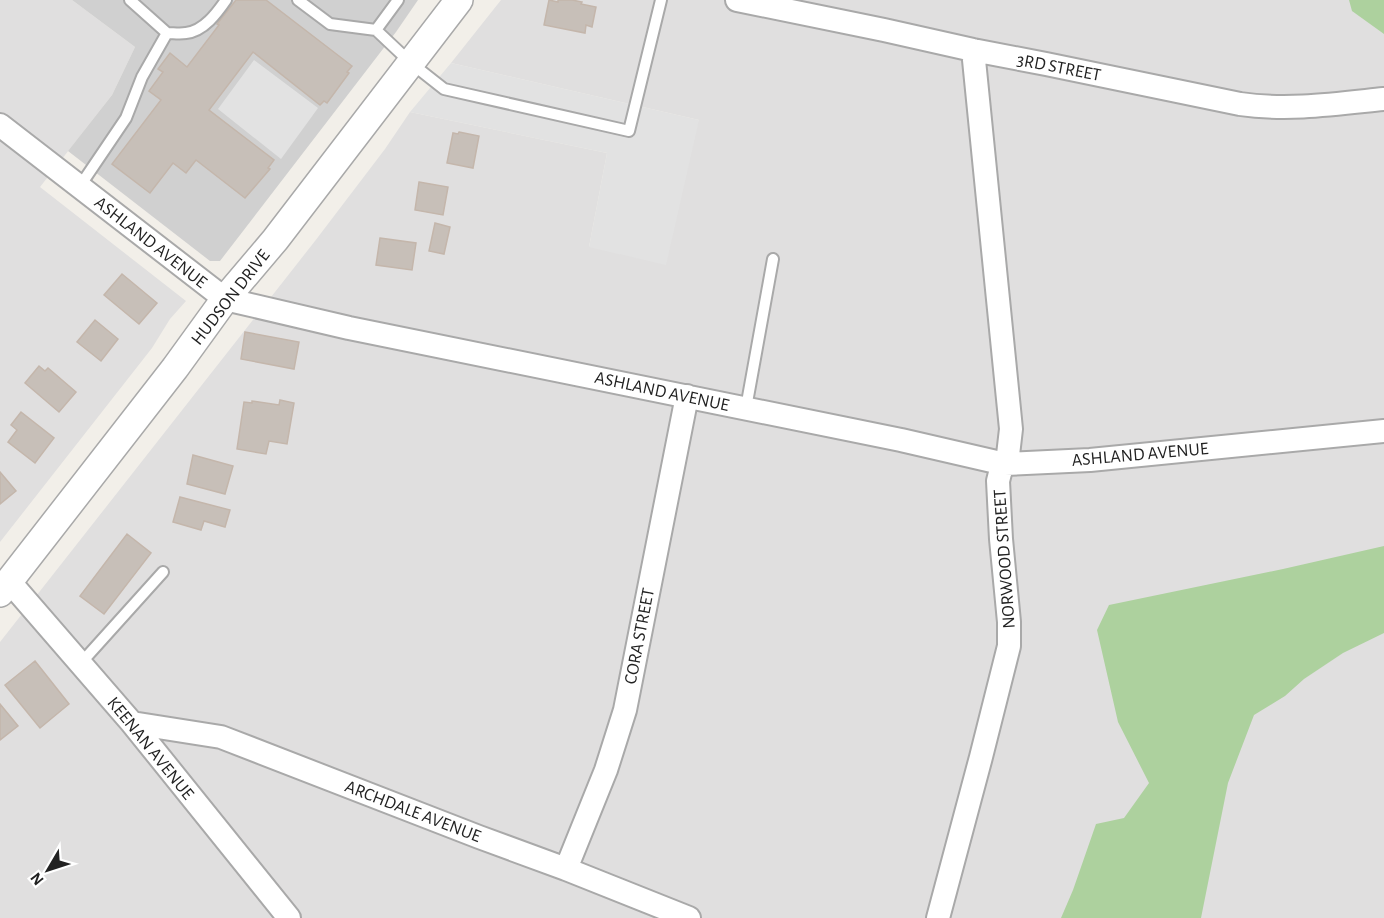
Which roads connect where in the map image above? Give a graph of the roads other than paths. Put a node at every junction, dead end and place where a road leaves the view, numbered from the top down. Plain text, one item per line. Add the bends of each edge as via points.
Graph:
1 (130, 0) edge
2 (226, 0) edge
3 (298, 0) edge
4 (398, 0) edge
5 (459, 0) edge
6 (661, 0) edge
7 (737, 0) edge
8 (376, 30) junction
9 (167, 33) junction
10 (973, 50) junction
11 (411, 63) junction
12 (1384, 99) edge
13 (1, 128) edge
14 (80, 186) junction
15 (773, 259) dead end
16 (225, 299) junction
17 (687, 396) junction
18 (746, 408) junction
19 (1384, 431) edge
20 (1005, 464) junction
21 (163, 572) dead end
22 (5, 587) edge
23 (81, 663) junction
24 (132, 723) junction
25 (566, 869) junction
26 (289, 918) edge
27 (688, 918) edge
28 (938, 918) edge

1 - 9 lane
2 - 9 lane via 203,26 188,33
3 - 8 lane via 330,24
4 - 8 lane
5 - 11 street, HUDSON DRIVE
6 - 11 lane via 629,131 444,89
7 - 10 street, 3RD STREET
8 - 11 lane
9 - 14 lane via 126,118
10 - 12 street, 3RD STREET via 1264,108
10 - 20 street, NORWOOD STREET via 1011,429
11 - 16 street, HUDSON DRIVE
13 - 14 street, ASHLAND AVENUE
14 - 16 street, ASHLAND AVENUE
15 - 18 lane
16 - 17 street, ASHLAND AVENUE
16 - 22 street, HUDSON DRIVE
17 - 18 street, ASHLAND AVENUE
17 - 25 street, CORA STREET via 625,710 606,770
18 - 20 street, ASHLAND AVENUE
19 - 20 street, ASHLAND AVENUE via 1090,460
20 - 28 street, NORWOOD STREET via 998,481 1009,646
21 - 23 lane
22 - 23 street, KEENAN AVENUE
23 - 24 street, KEENAN AVENUE
24 - 25 street, ARCHDALE AVENUE via 221,737
24 - 26 street, KEENAN AVENUE
25 - 27 street, ARCHDALE AVENUE

